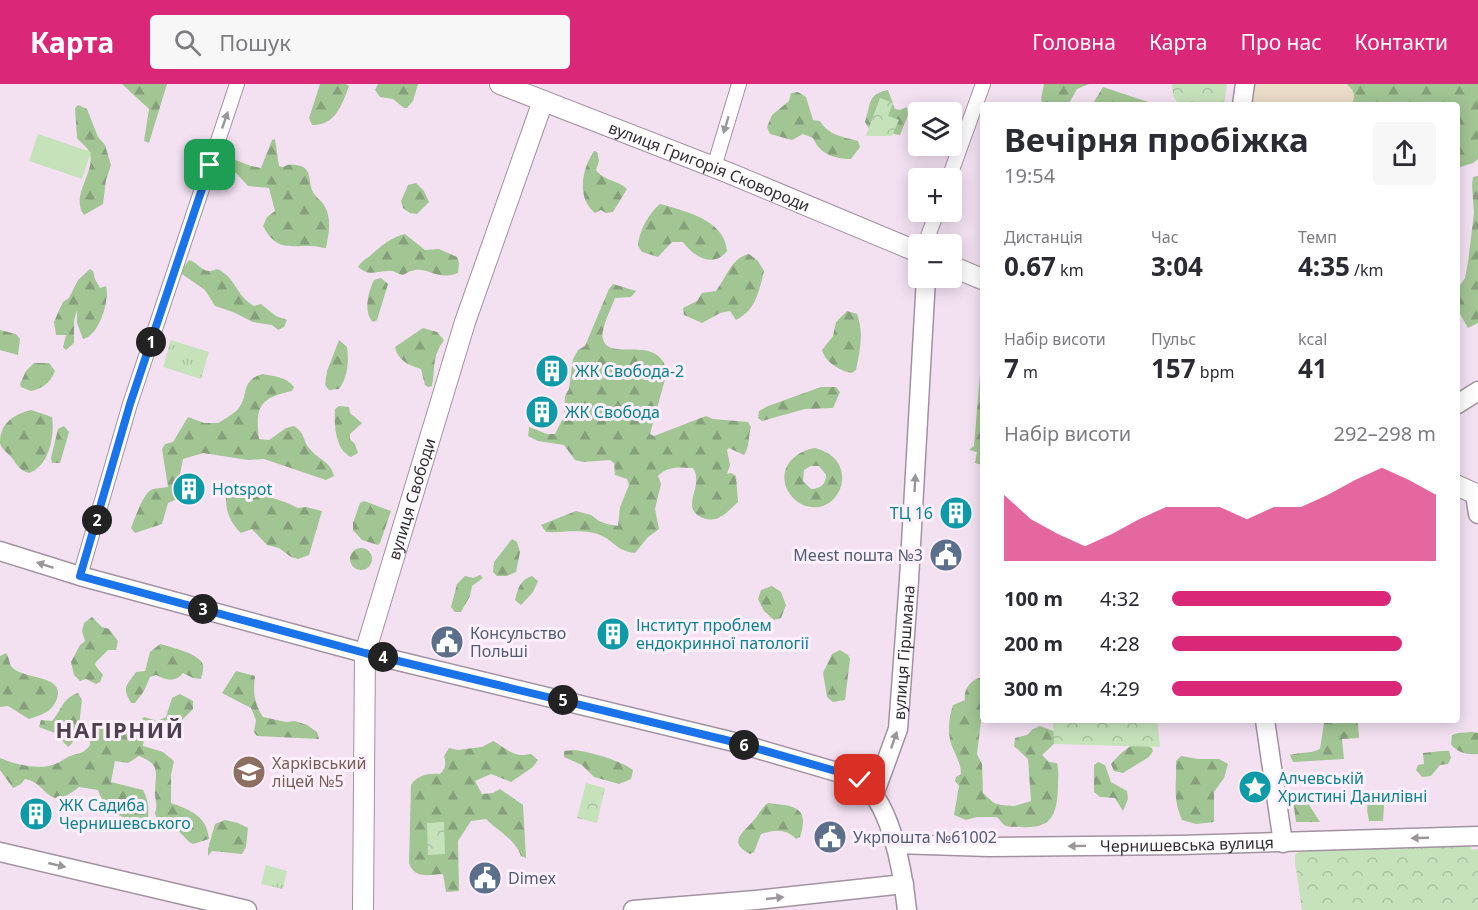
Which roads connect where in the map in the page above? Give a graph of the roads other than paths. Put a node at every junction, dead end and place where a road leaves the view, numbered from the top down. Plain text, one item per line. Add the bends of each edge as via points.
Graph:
1 (237, 84) edge
2 (500, 84) edge
3 (739, 84) edge
4 (983, 84) edge
5 (1245, 84) edge
6 (543, 101) junction
7 (1242, 102) edge
8 (714, 167) junction
9 (953, 168) edge
10 (908, 248) edge
11 (962, 271) edge
12 (980, 278) edge
13 (925, 288) edge
14 (1478, 391) edge
15 (1460, 402) edge
16 (1460, 487) edge
17 (1476, 495) edge
18 (1478, 514) edge
19 (0, 551) edge
20 (80, 576) junction
21 (365, 653) junction
22 (1265, 723) edge
23 (874, 795) junction
24 (1478, 836) edge
25 (896, 843) junction
26 (1283, 843) junction
27 (0, 852) edge
28 (904, 884) junction
29 (247, 910) edge
30 (363, 910) edge
31 (633, 910) edge
32 (907, 910) edge

20 -> 1 street via 134,395
2 - 6 main road, вулиця Григорія Сковороди
3 -> 8 street
4 - 9 street
5 - 7 street
6 - 8 main road, вулиця Григорія Сковороди
6 - 21 main road, вулиця Свободи via 465,321
8 - 10 main road, вулиця Григорія Сковороди
11 - 12 main road
23 -> 13 street, вулиця Гіршмана via 898,729
14 - 15 street
16 - 17 main road
17 - 18 street
20 -> 19 street
20 - 21 street
21 - 23 street via 734,742 848,775 865,783
21 - 30 main road, вулиця Свободи
22 - 26 street
23 - 25 street
24 -> 26 street, Чернишевська вулиця
26 -> 25 street, Чернишевська вулиця via 988,847
25 - 28 street
27 -> 29 street
31 -> 28 street
28 - 32 street

